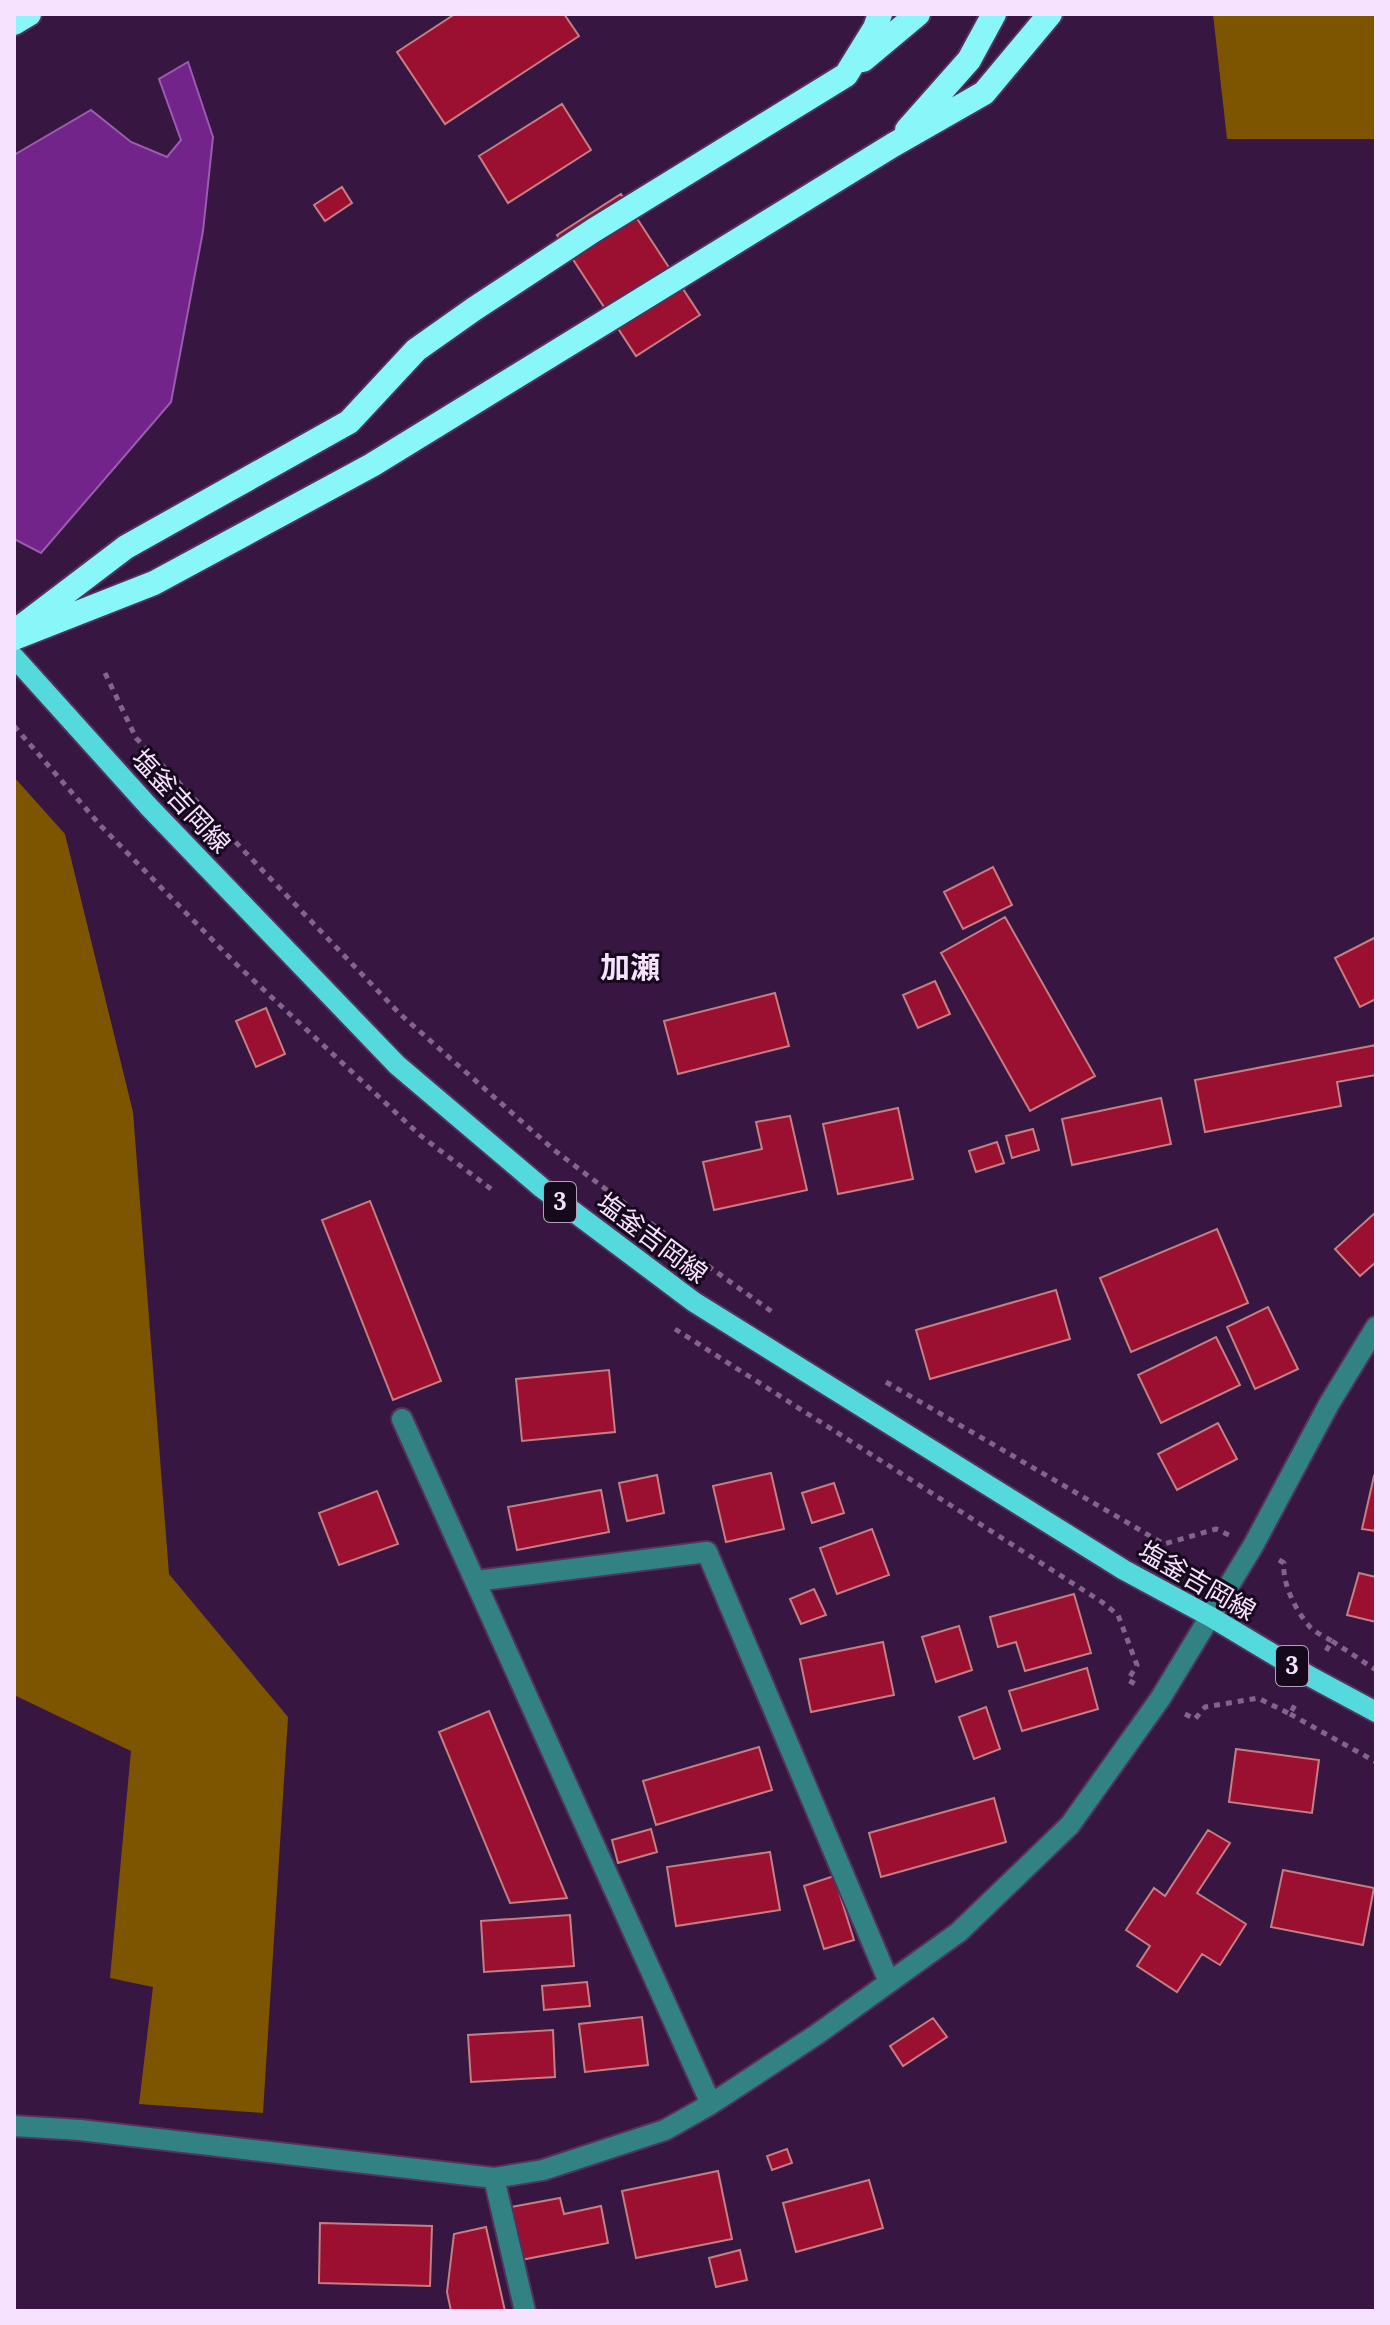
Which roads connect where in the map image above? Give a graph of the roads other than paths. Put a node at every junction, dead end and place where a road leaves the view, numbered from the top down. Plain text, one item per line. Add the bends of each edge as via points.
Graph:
1 (29, 14) edge
2 (880, 14) edge
3 (918, 14) edge
4 (994, 14) edge
5 (1050, 14) edge
6 (14, 23) edge
7 (846, 75) junction
8 (893, 145) junction
9 (14, 635) edge
10 (14, 657) edge
11 (1376, 1327) edge
12 (402, 1419) dead end
13 (476, 1581) junction
14 (1211, 1617) junction
15 (1376, 1712) edge
16 (889, 1982) junction
17 (711, 2104) junction
18 (14, 2126) edge
19 (494, 2178) junction
20 (525, 2311) edge

1 - 6 highway
2 - 7 highway
3 - 7 highway
4 - 8 highway via 969,60
5 - 8 highway via 984,93
7 - 9 highway via 474,309 416,350 349,422 126,547
8 - 9 highway via 372,465 154,583
10 - 14 main road, 塩釜吉岡線 / 3 via 150,808 397,1065 542,1188 694,1302 1124,1570
11 - 14 street
12 - 13 street
13 - 16 street via 707,1552
13 - 17 street
14 - 15 main road, 塩釜吉岡線 / 3
14 - 16 street via 1070,1825 959,1932
16 - 17 street
17 - 19 street via 665,2130 543,2170
18 - 19 street
19 - 20 street

